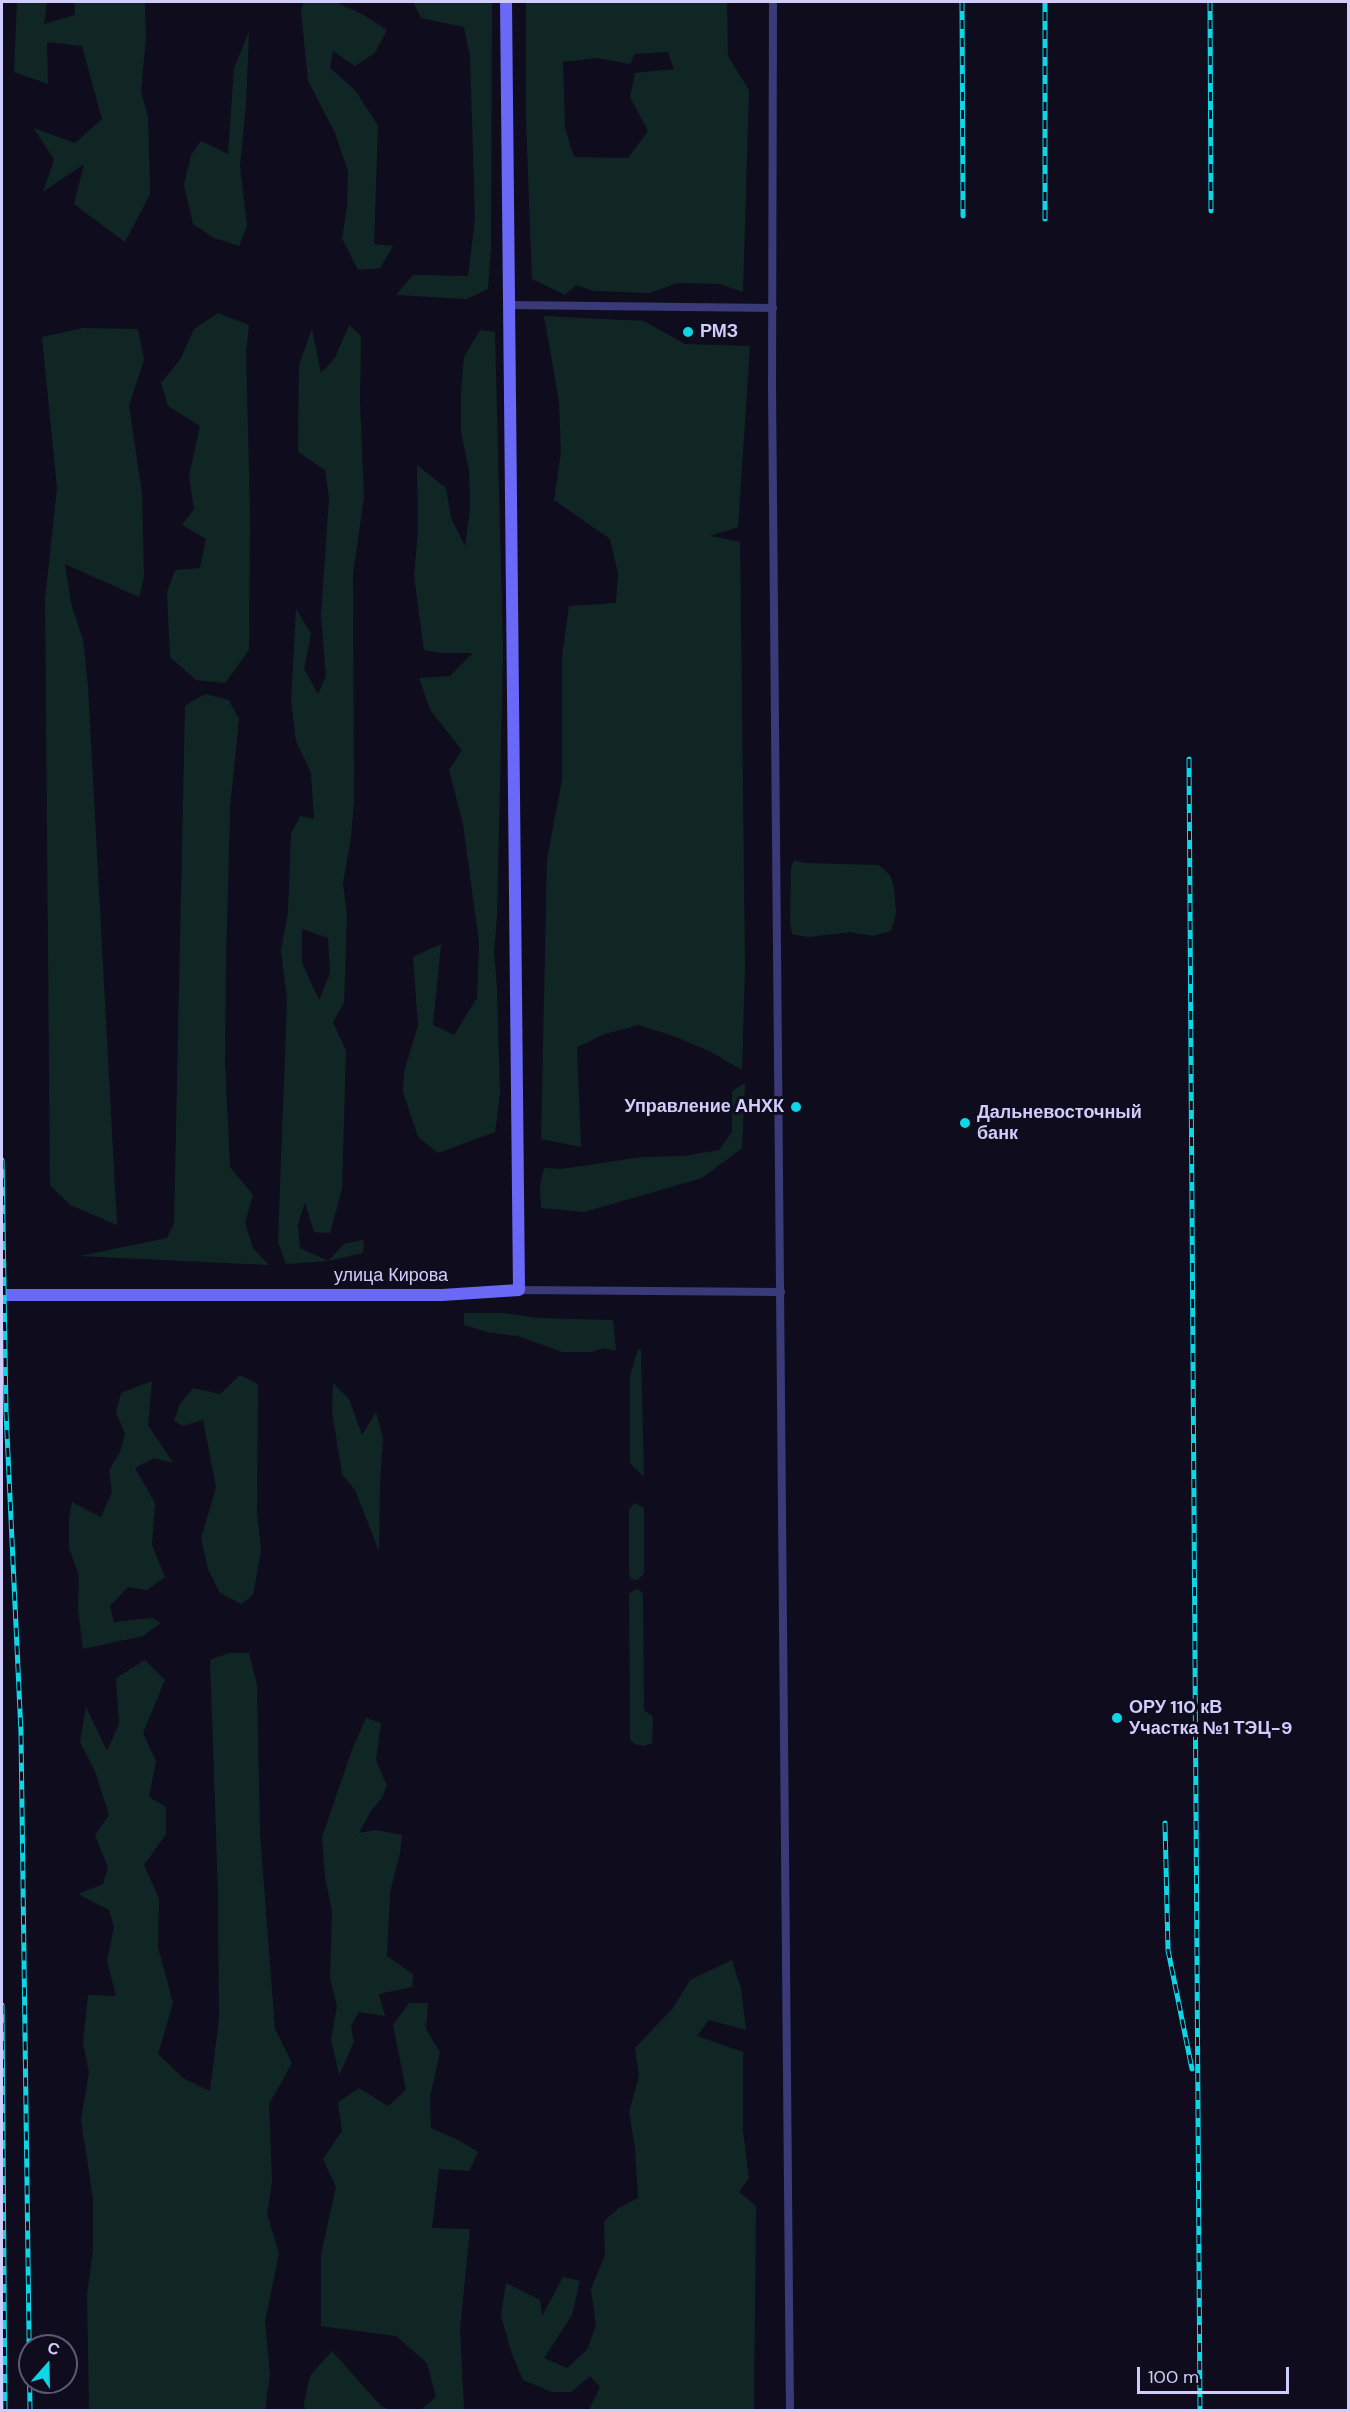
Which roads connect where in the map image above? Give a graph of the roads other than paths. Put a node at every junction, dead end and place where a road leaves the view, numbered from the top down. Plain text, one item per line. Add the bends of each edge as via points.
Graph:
1 (506, 2) edge
2 (773, 2) edge
3 (508, 305) junction
4 (773, 308) junction
5 (519, 1290) junction
6 (782, 1293) junction
7 (2, 1295) edge
8 (790, 2410) edge

1 - 3 street
2 - 4 street
3 - 4 street
3 - 5 street
4 - 6 street
5 - 6 street, улица Кирова
5 - 7 street, улица Кирова via 442,1295
6 - 8 street

